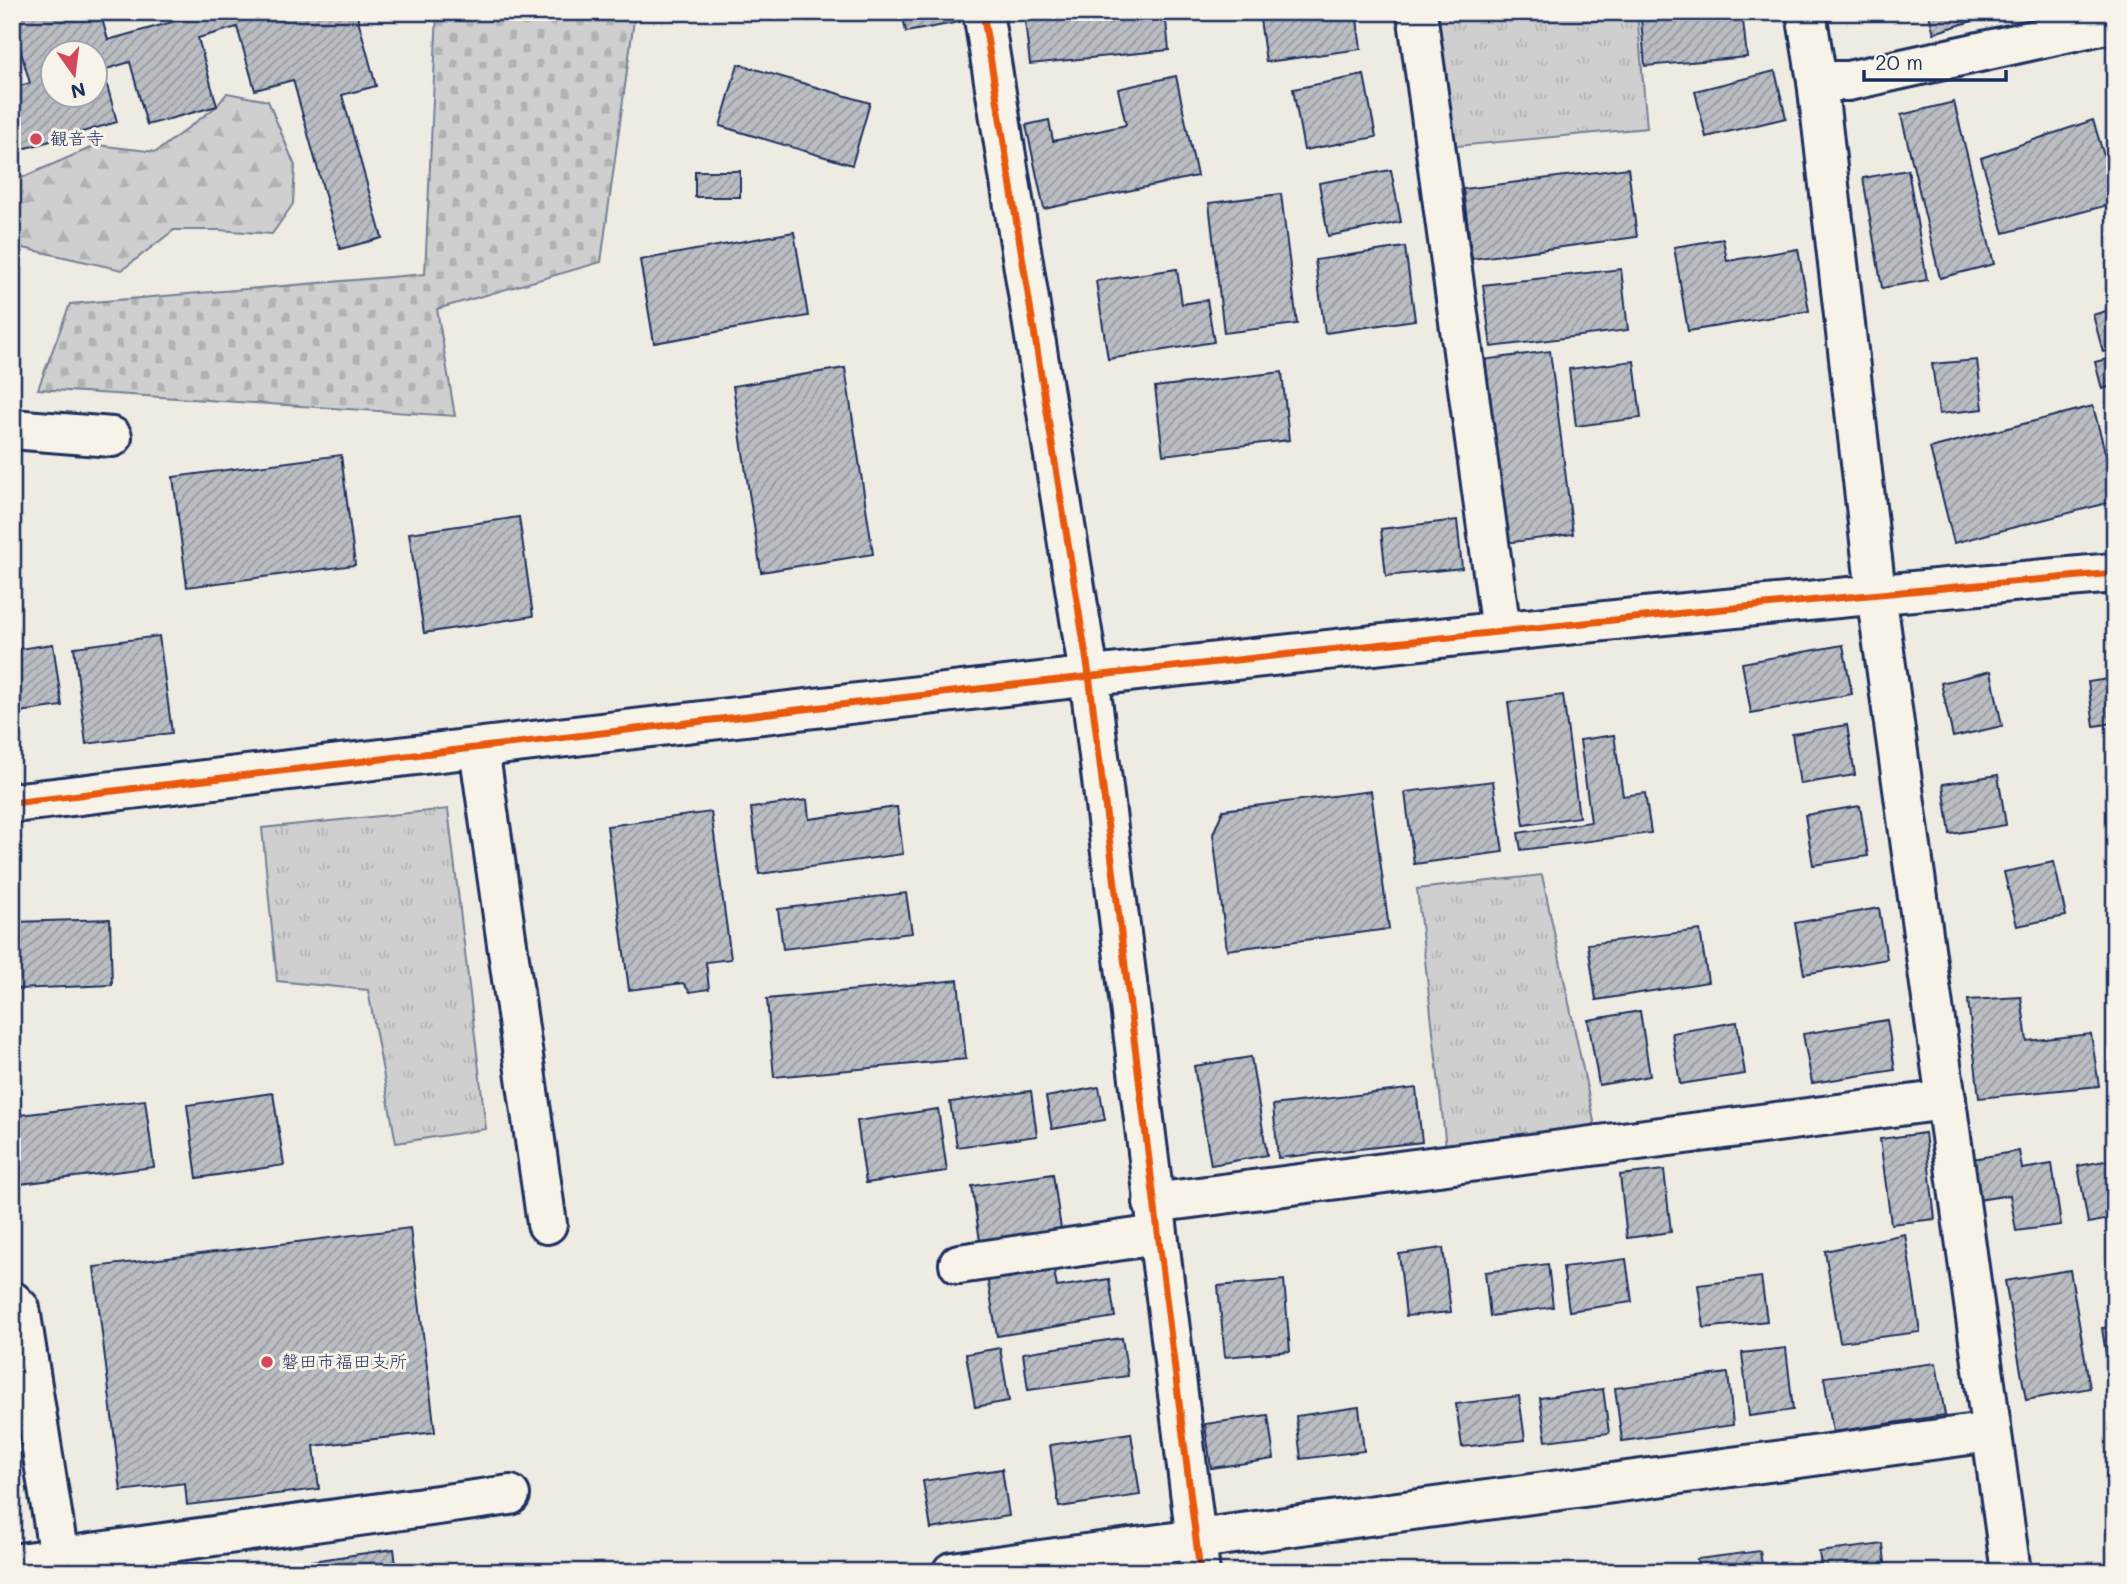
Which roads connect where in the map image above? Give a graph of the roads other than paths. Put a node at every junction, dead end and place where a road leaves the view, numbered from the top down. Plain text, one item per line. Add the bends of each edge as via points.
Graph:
1 (984, 12) edge
2 (1417, 12) edge
3 (1806, 12) edge
4 (2099, 20) edge
5 (1817, 81) junction
6 (12, 429) edge
7 (112, 437) dead end
8 (2115, 573) edge
9 (1876, 593) junction
10 (1501, 632) junction
11 (1089, 675) junction
12 (479, 748) junction
13 (12, 803) edge
14 (1946, 1100) junction
15 (1155, 1219) junction
16 (547, 1224) dead end
17 (959, 1264) dead end
18 (12, 1301) edge
19 (1991, 1432) junction
20 (510, 1495) dead end
21 (1198, 1555) edge
22 (59, 1558) junction
23 (12, 1564) edge
24 (951, 1572) edge
25 (2011, 1572) edge

1 - 11 street
2 - 10 street
3 - 5 street
4 - 5 street via 1848,81
5 - 9 street
6 - 7 street
8 - 9 street
9 - 10 street
9 - 14 street
10 - 11 street
11 - 12 street
11 - 15 street
12 - 13 street
12 - 16 street
14 - 15 street
14 - 19 street
15 - 17 street
15 - 21 street
18 - 22 street via 20,1309
19 - 21 street
19 - 25 street
20 - 22 street
21 - 24 street
22 - 23 street

